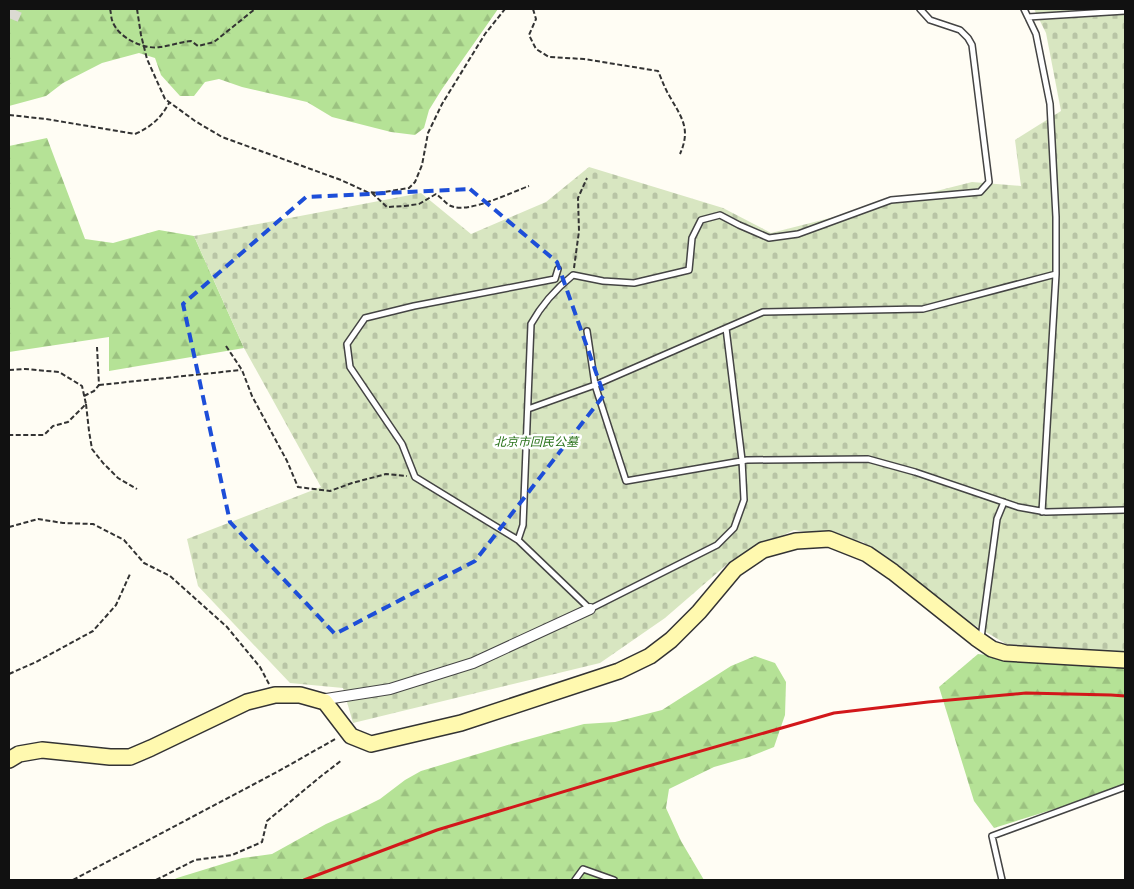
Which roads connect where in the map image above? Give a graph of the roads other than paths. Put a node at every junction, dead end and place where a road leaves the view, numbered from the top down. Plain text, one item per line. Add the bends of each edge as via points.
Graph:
1 (920, 9) edge
2 (1024, 9) edge
3 (1033, 9) edge
4 (1125, 11) edge
5 (1035, 16) junction
6 (1028, 17) junction
7 (558, 269) dead end
8 (1056, 274) junction
9 (726, 328) junction
10 (587, 332) dead end
11 (595, 385) junction
12 (528, 409) junction
13 (742, 460) junction
14 (1004, 502) junction
15 (1125, 510) edge
16 (1042, 512) junction
17 (518, 540) junction
18 (590, 610) junction
19 (981, 641) junction
20 (1125, 660) edge
21 (319, 700) junction
22 (9, 758) edge
23 (1125, 787) edge
24 (574, 880) edge
25 (614, 880) edge
26 (1002, 880) edge

1 - 12 lane via 930,20 960,30 972,45 989,182 980,192 891,200 798,234 769,238 720,215 701,220 692,238 689,270 634,283 573,275 537,312 531,324
2 - 6 lane
3 - 5 lane
4 - 5 lane
5 - 6 lane
6 - 8 lane via 1036,34 1050,104
7 - 17 lane via 555,278 365,318 347,344 350,367 402,444 415,477
8 - 9 lane via 923,309 763,312
8 - 16 lane
9 - 11 lane
9 - 13 lane
10 - 11 lane
11 - 12 lane
11 - 13 lane via 626,481
12 - 17 lane via 523,526
13 - 14 lane via 868,459
13 - 18 lane via 744,500 734,528 717,545
14 - 16 lane
14 - 19 lane via 997,519
15 - 16 lane
17 - 18 lane
18 - 21 street via 473,663 390,689
19 - 20 street via 1005,653
19 - 21 street via 867,554 829,539 796,541 763,550 735,569 671,640 650,656 619,671 461,723 371,744 351,736 325,702
21 - 22 street via 300,695 275,695 247,702 130,757 42,750
23 - 26 lane via 992,836
24 - 25 lane via 583,869

